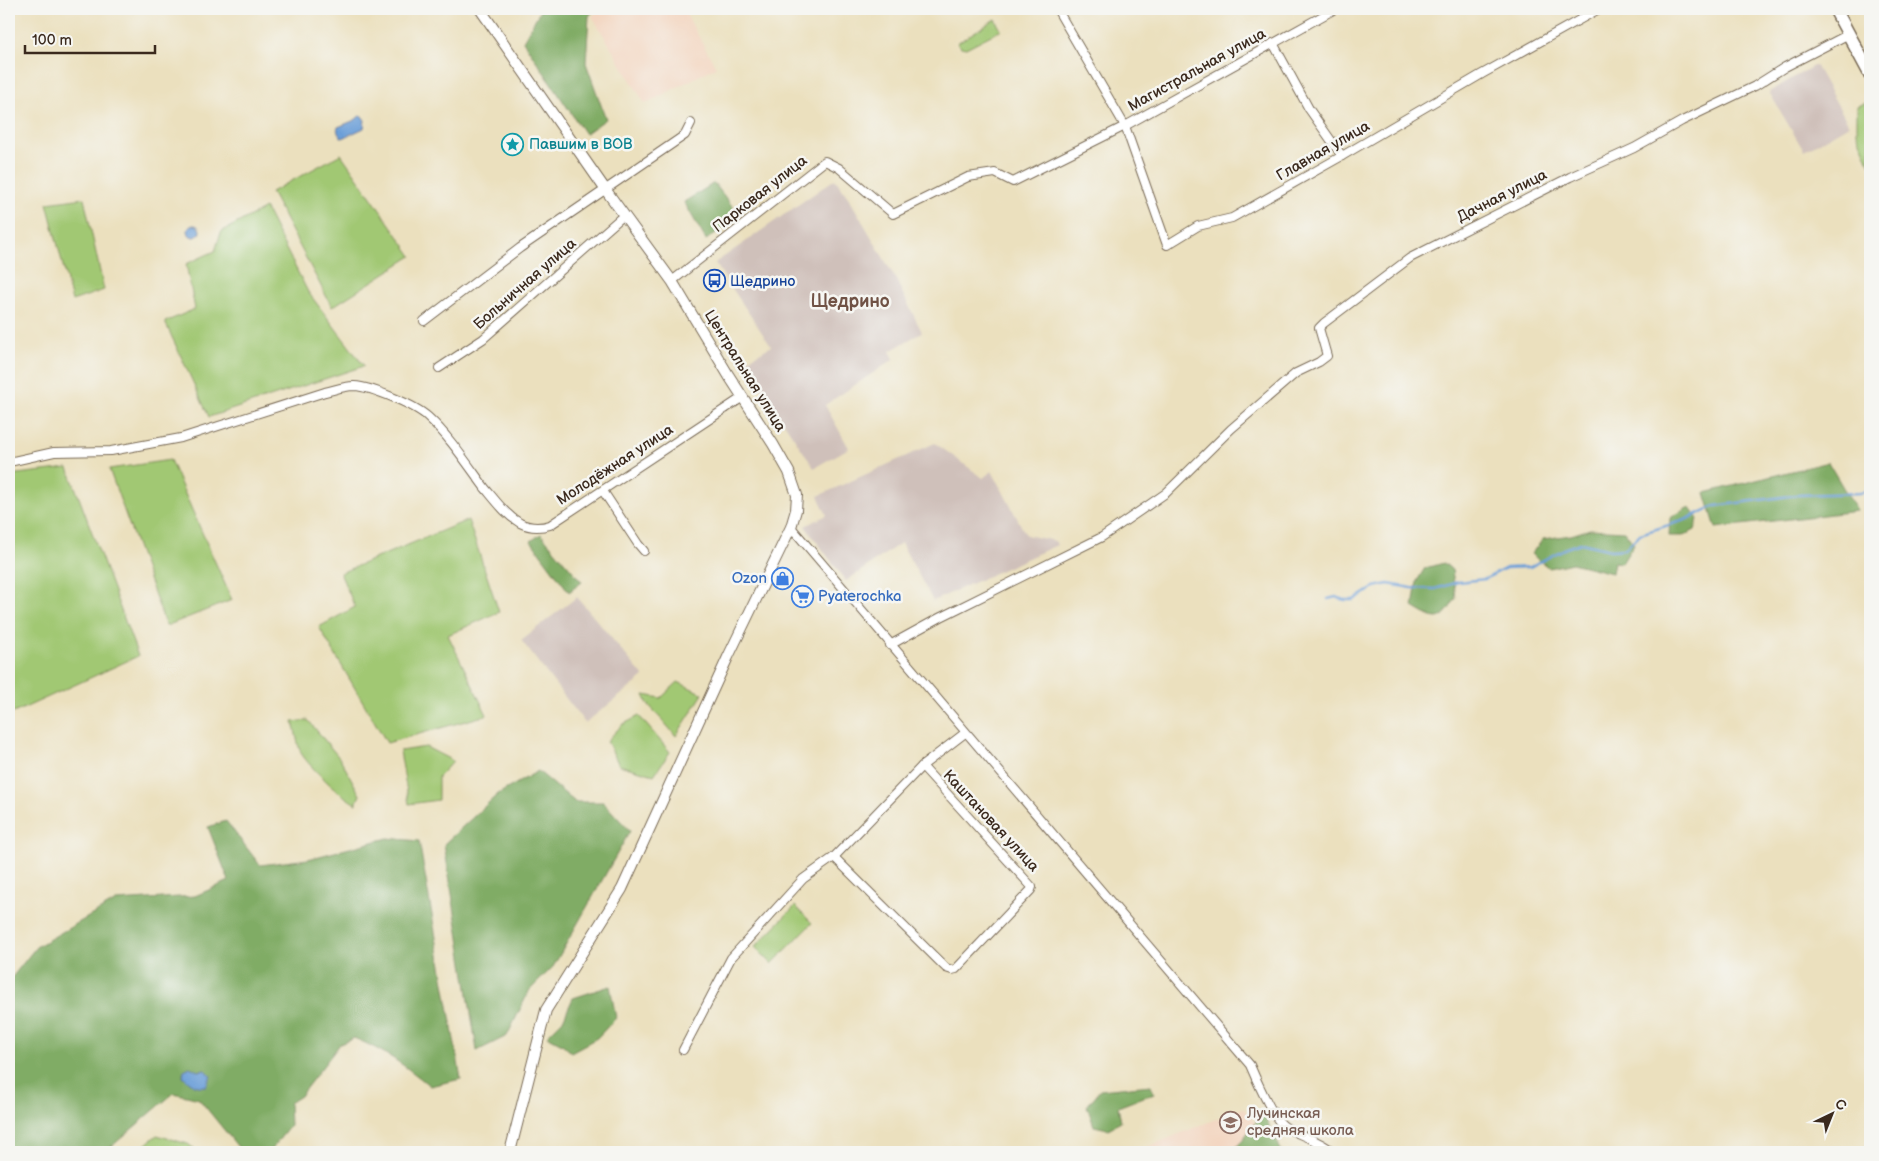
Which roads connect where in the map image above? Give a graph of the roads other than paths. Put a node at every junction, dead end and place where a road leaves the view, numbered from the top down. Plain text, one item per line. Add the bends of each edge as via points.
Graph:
1 (1057, 9) edge
2 (1335, 9) edge
3 (1599, 9) edge
4 (482, 10) edge
5 (1840, 10) edge
6 (1849, 34) junction
7 (1273, 43) junction
8 (1870, 74) edge
9 (691, 124) dead end
10 (1125, 126) junction
11 (1342, 156) junction
12 (968, 177) joint
13 (605, 189) junction
14 (624, 215) junction
15 (672, 281) junction
16 (424, 321) dead end
17 (439, 368) dead end
18 (743, 397) junction
19 (9, 462) edge
20 (602, 491) junction
21 (791, 527) junction
22 (644, 551) dead end
23 (890, 645) junction
24 (965, 733) junction
25 (922, 766) junction
26 (834, 857) junction
27 (683, 1050) dead end
28 (510, 1152) edge
29 (1333, 1152) edge

1 - 10 street
2 - 7 street, Магистральная улица
3 - 11 street, Главная улица
4 - 13 street, Центральная улица
5 - 6 highway
6 - 8 highway
6 - 23 street, Дачная улица via 1634,148 1410,258 1324,322 1319,328 1327,356 1296,374 1225,434 1166,493 1102,537 941,616
7 - 10 street, Магистральная улица
7 - 11 street via 1309,109
9 - 13 street, Больничная улица via 685,135
10 - 11 street, Главная улица via 1168,245 1198,226 1232,218
10 - 12 street, Магистральная улица via 1013,182 995,173
12 - 15 street, Парковая улица via 892,214 839,168 825,161
13 - 14 street, Центральная улица
13 - 16 street, Больничная улица
14 - 15 street, Центральная улица
14 - 17 street, Больничная улица via 483,339
15 - 18 street, Центральная улица
18 - 20 street, Молодёжная улица
18 - 21 street, Центральная улица via 789,472 797,495
19 - 20 street, Молодёжная улица via 54,452 111,451 181,438 347,386 365,388 418,409 443,434 500,507 522,524 534,528 550,525
20 - 22 street
21 - 23 street
21 - 28 street, Центральная улица via 622,889 546,1010
23 - 24 street
24 - 25 street, Каштановая улица
24 - 29 street via 1250,1065 1264,1097 1283,1126 1325,1145
25 - 26 street, Каштановая улица
25 - 26 street, Каштановая улица via 1032,887 956,969 946,968
26 - 27 street, Каштановая улица via 803,879 731,958

